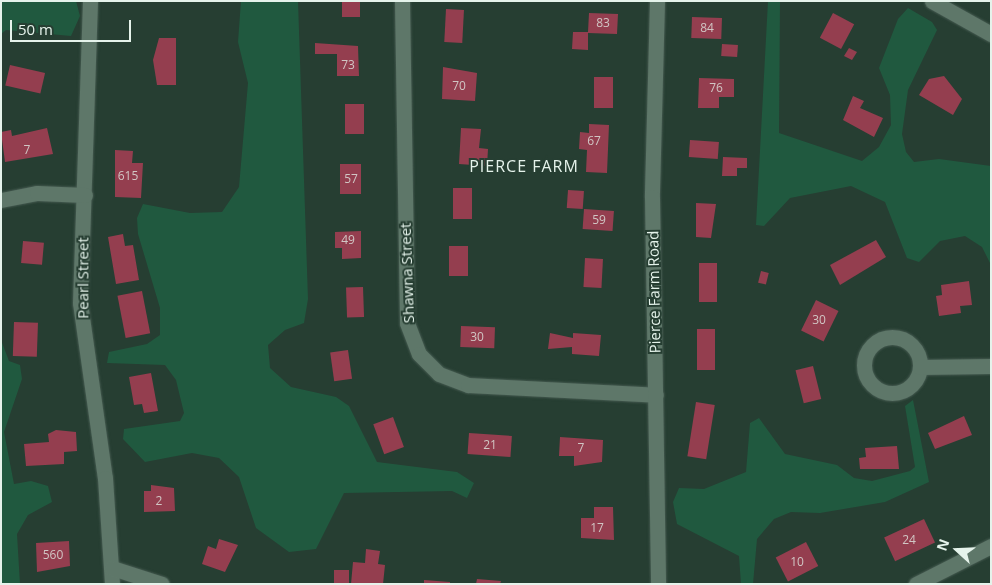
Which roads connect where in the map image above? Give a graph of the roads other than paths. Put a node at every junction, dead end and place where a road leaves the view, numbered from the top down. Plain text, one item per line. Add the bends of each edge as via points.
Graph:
1 (90, 1) edge
2 (402, 1) edge
3 (657, 1) edge
4 (932, 1) edge
5 (991, 34) edge
6 (84, 195) junction
7 (1, 200) edge
8 (920, 366) dead end
9 (991, 366) edge
10 (656, 395) junction
11 (991, 546) edge
12 (112, 568) junction
13 (112, 584) edge
14 (162, 584) edge
15 (658, 584) edge
16 (916, 584) edge

1 - 6 street, Pearl Street
2 - 10 street, Shawna Street via 407,323 419,354 439,374 468,385
3 - 10 street, Pierce Farm Road via 652,188
4 - 5 street
6 - 7 street via 37,192
6 - 12 street, Pearl Street via 80,303 105,478
8 - 9 street
10 - 15 street, Pierce Farm Road
11 - 16 street
12 - 13 street, Pearl Street
12 - 14 street

